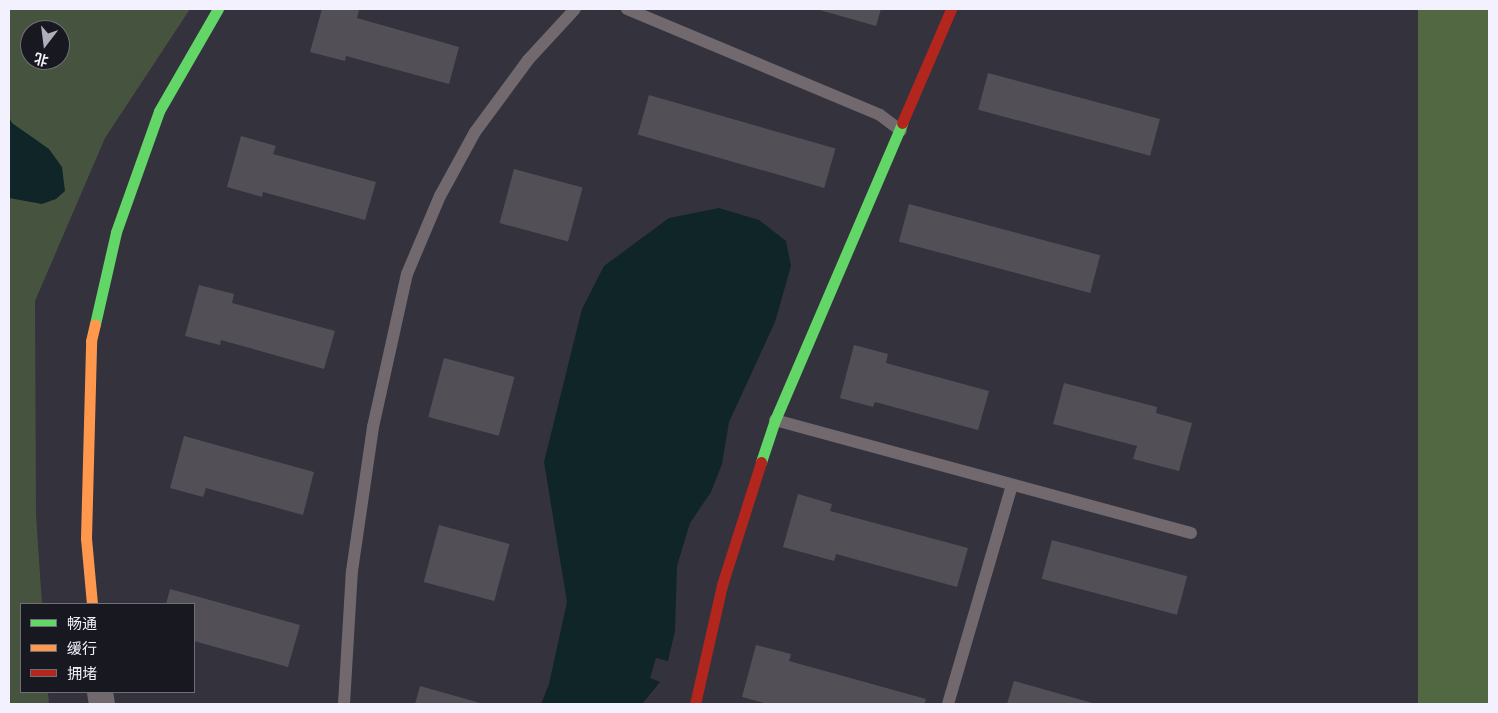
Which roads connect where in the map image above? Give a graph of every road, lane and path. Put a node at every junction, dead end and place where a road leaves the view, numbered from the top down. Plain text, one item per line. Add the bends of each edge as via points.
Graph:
1 (218, 9) edge
2 (575, 9) edge
3 (627, 9) edge
4 (952, 9) edge
5 (901, 131) junction
6 (775, 420) junction
7 (1012, 485) junction
8 (1191, 534) dead end
9 (92, 603) edge
10 (344, 704) edge
11 (695, 704) edge
12 (948, 704) edge

1 - 9 street via 159,111 116,232 91,341 86,538
2 - 10 lane via 528,60 475,132 440,196 407,274 373,428 352,571
3 - 5 lane via 880,115
4 - 5 street
5 - 6 street via 822,304
6 - 7 lane
6 - 11 street via 722,585
7 - 8 lane
7 - 12 lane

